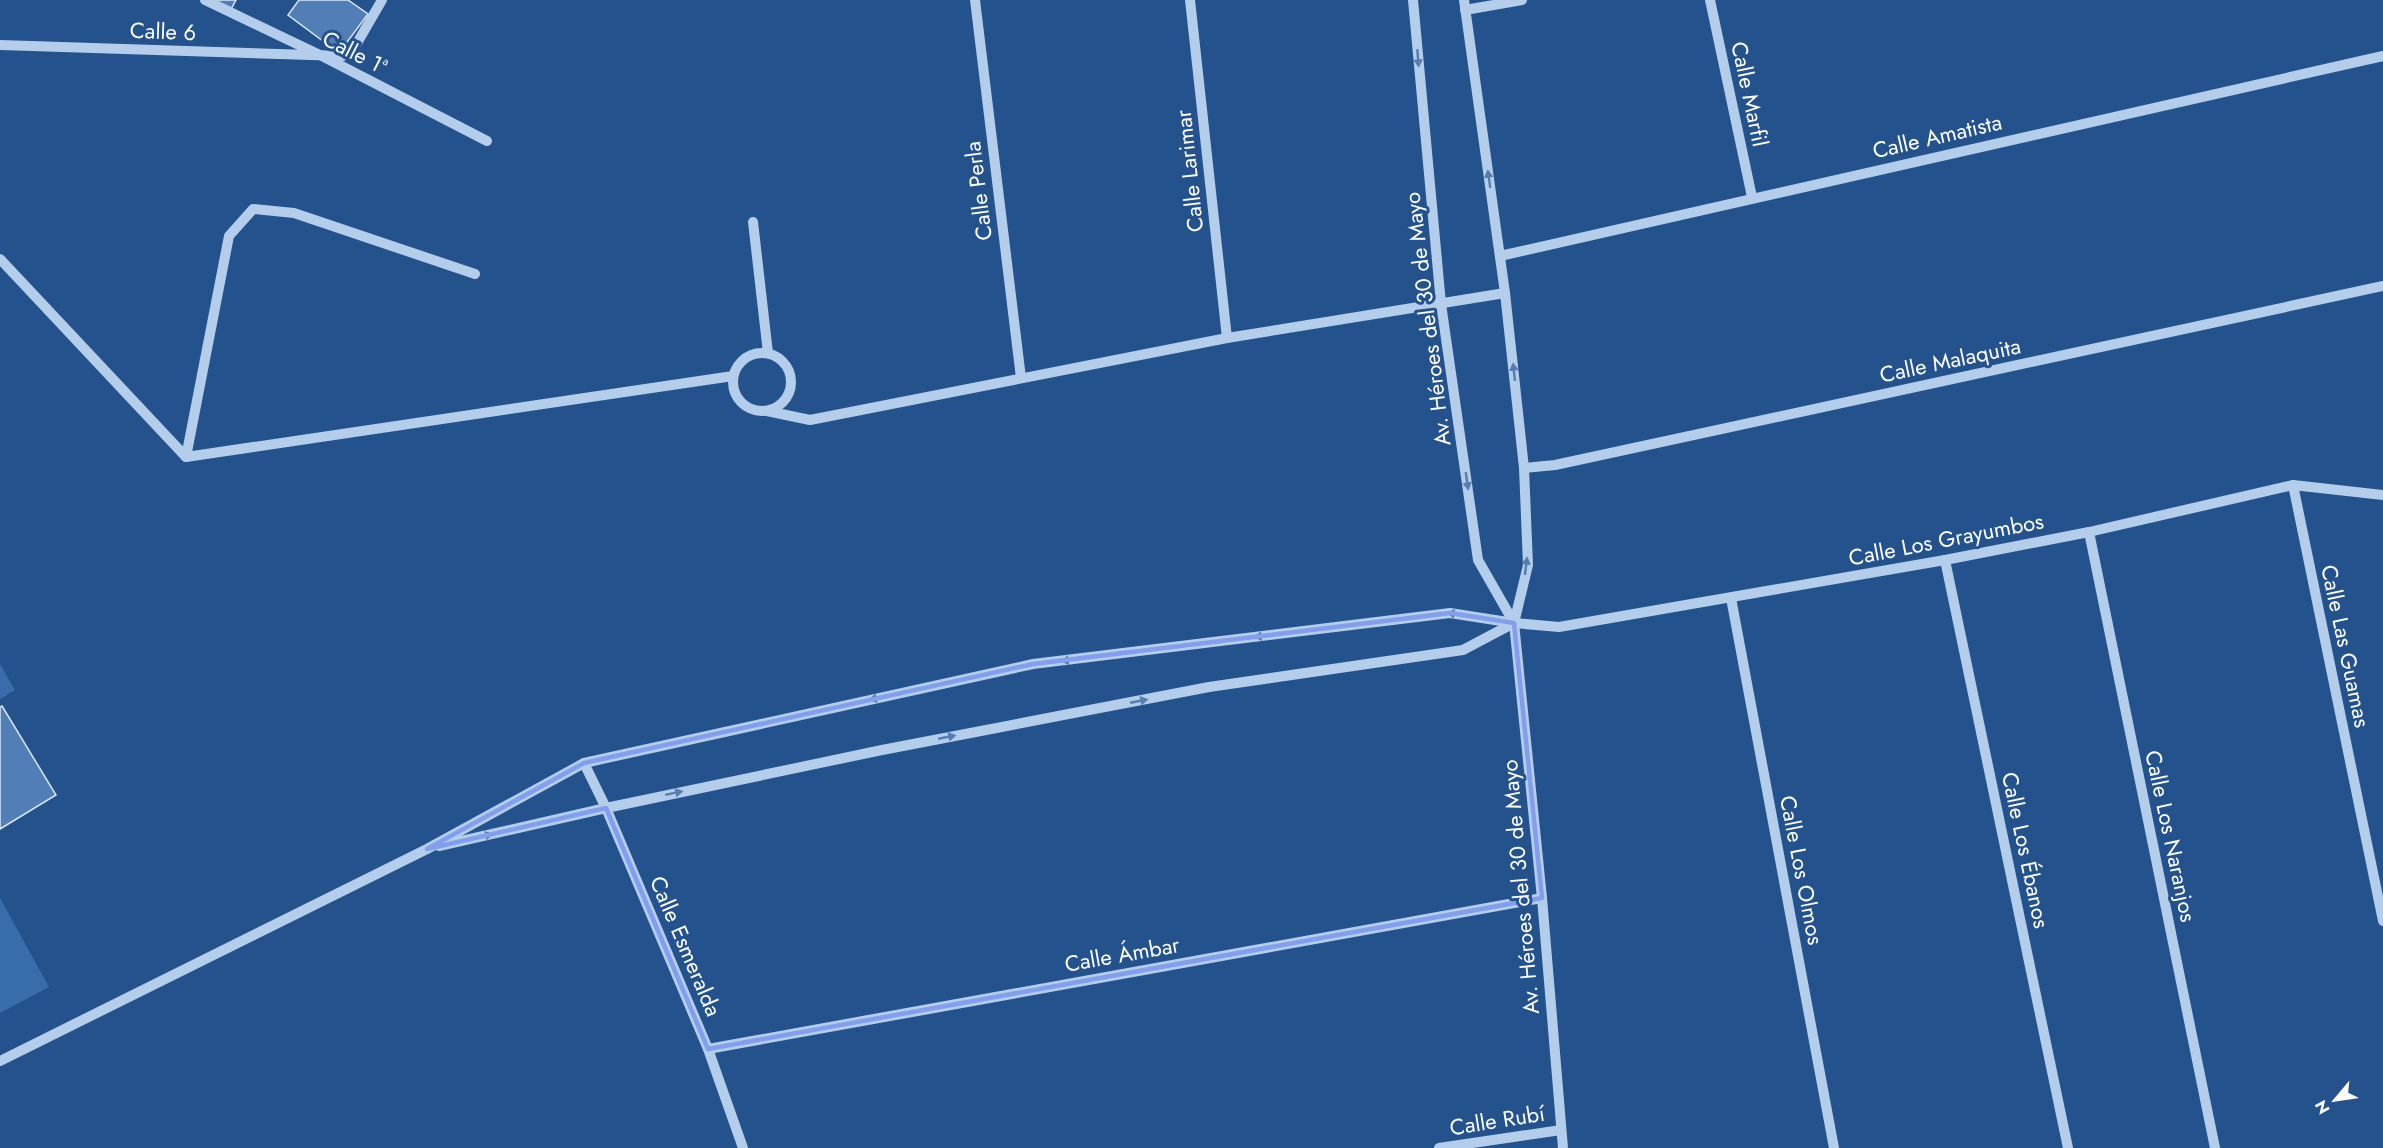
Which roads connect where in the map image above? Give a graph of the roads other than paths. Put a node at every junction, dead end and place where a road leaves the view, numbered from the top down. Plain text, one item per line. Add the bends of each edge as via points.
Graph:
1 (205, 0) edge
2 (382, 0) edge
3 (975, 0) edge
4 (1190, 0) edge
5 (1413, 0) edge
6 (1522, 0) edge
7 (1710, 0) edge
8 (1465, 5) edge
9 (0, 45) edge
10 (2383, 56) edge
11 (324, 57) junction
12 (487, 141) dead end
13 (1752, 197) junction
14 (753, 222) dead end
15 (1500, 256) junction
16 (0, 259) edge
17 (475, 274) dead end
18 (2383, 286) edge
19 (1505, 293) junction
20 (1441, 304) junction
21 (1227, 338) junction
22 (768, 353) junction
23 (733, 376) junction
24 (1021, 378) junction
25 (767, 411) junction
26 (186, 457) junction
27 (1524, 468) junction
28 (2293, 485) junction
29 (2383, 495) edge
30 (2089, 532) junction
31 (1945, 560) junction
32 (1731, 598) junction
33 (1514, 623) junction
34 (584, 763) junction
35 (606, 808) junction
36 (427, 849) junction
37 (1542, 898) junction
38 (2383, 921) edge
39 (708, 1049) junction
40 (0, 1061) edge
41 (1561, 1130) junction
42 (743, 1148) edge
43 (1439, 1148) edge
44 (1563, 1148) edge
45 (1834, 1148) edge
46 (2068, 1148) edge
47 (2215, 1148) edge

1 - 11 street, Calle 1ª
2 - 11 street via 353,50 343,56
3 - 24 street, Calle Perla
4 - 21 street, Calle Larimar
5 -> 20 street, Av. Héroes del 30 de Mayo
6 - 8 street
7 - 13 street, Calle Marfil
15 -> 8 street, Av. Héroes del 30 de Mayo
9 - 11 street, Calle 6
10 - 13 street, Calle Amatista
11 - 12 street, Calle 1ª
13 - 15 street, Calle Amatista
14 - 22 street
15 - 19 street, Av. Héroes del 30 de Mayo
16 - 26 street
17 - 26 street via 294,213 253,209 229,236
18 - 27 street, Calle Malaquita via 1555,465
19 - 20 street
27 -> 19 street, Av. Héroes del 30 de Mayo
20 - 21 street
20 -> 33 street, Av. Héroes del 30 de Mayo via 1478,560
21 - 24 street
22 - 23 street via 746,357
22 - 25 street via 787,366 791,377 786,399
23 - 25 street via 737,398 756,411
23 - 26 street
24 - 25 street via 810,420
33 -> 27 street, Av. Héroes del 30 de Mayo via 1528,564
28 - 29 street, Calle Los Grayumbos
28 - 30 street, Calle Los Grayumbos
28 - 38 street, Calle Las Guamas
30 - 31 street, Calle Los Grayumbos
30 - 47 street, Calle Los Naranjos
31 - 32 street, Calle Los Grayumbos
31 - 46 street, Calle Los Ébanos
32 - 33 street, Calle Los Grayumbos via 1559,627
32 - 45 street, Calle Los Olmos
33 -> 34 street, Calle Los Grayumbos via 1449,613 1033,664
35 -> 33 street via 1209,687 1463,650
33 - 37 street, Av. Héroes del 30 de Mayo
34 - 35 street, Calle Esmeralda
34 - 36 street, Calle Los Grayumbos
36 -> 35 street
35 - 39 street, Calle Esmeralda
36 - 40 street
37 - 39 street, Calle Ámbar
37 - 41 street, Av. Héroes del 30 de Mayo
39 - 42 street, Calle Esmeralda
41 - 43 street, Calle Rubí
41 - 44 street, Av. Héroes del 30 de Mayo

